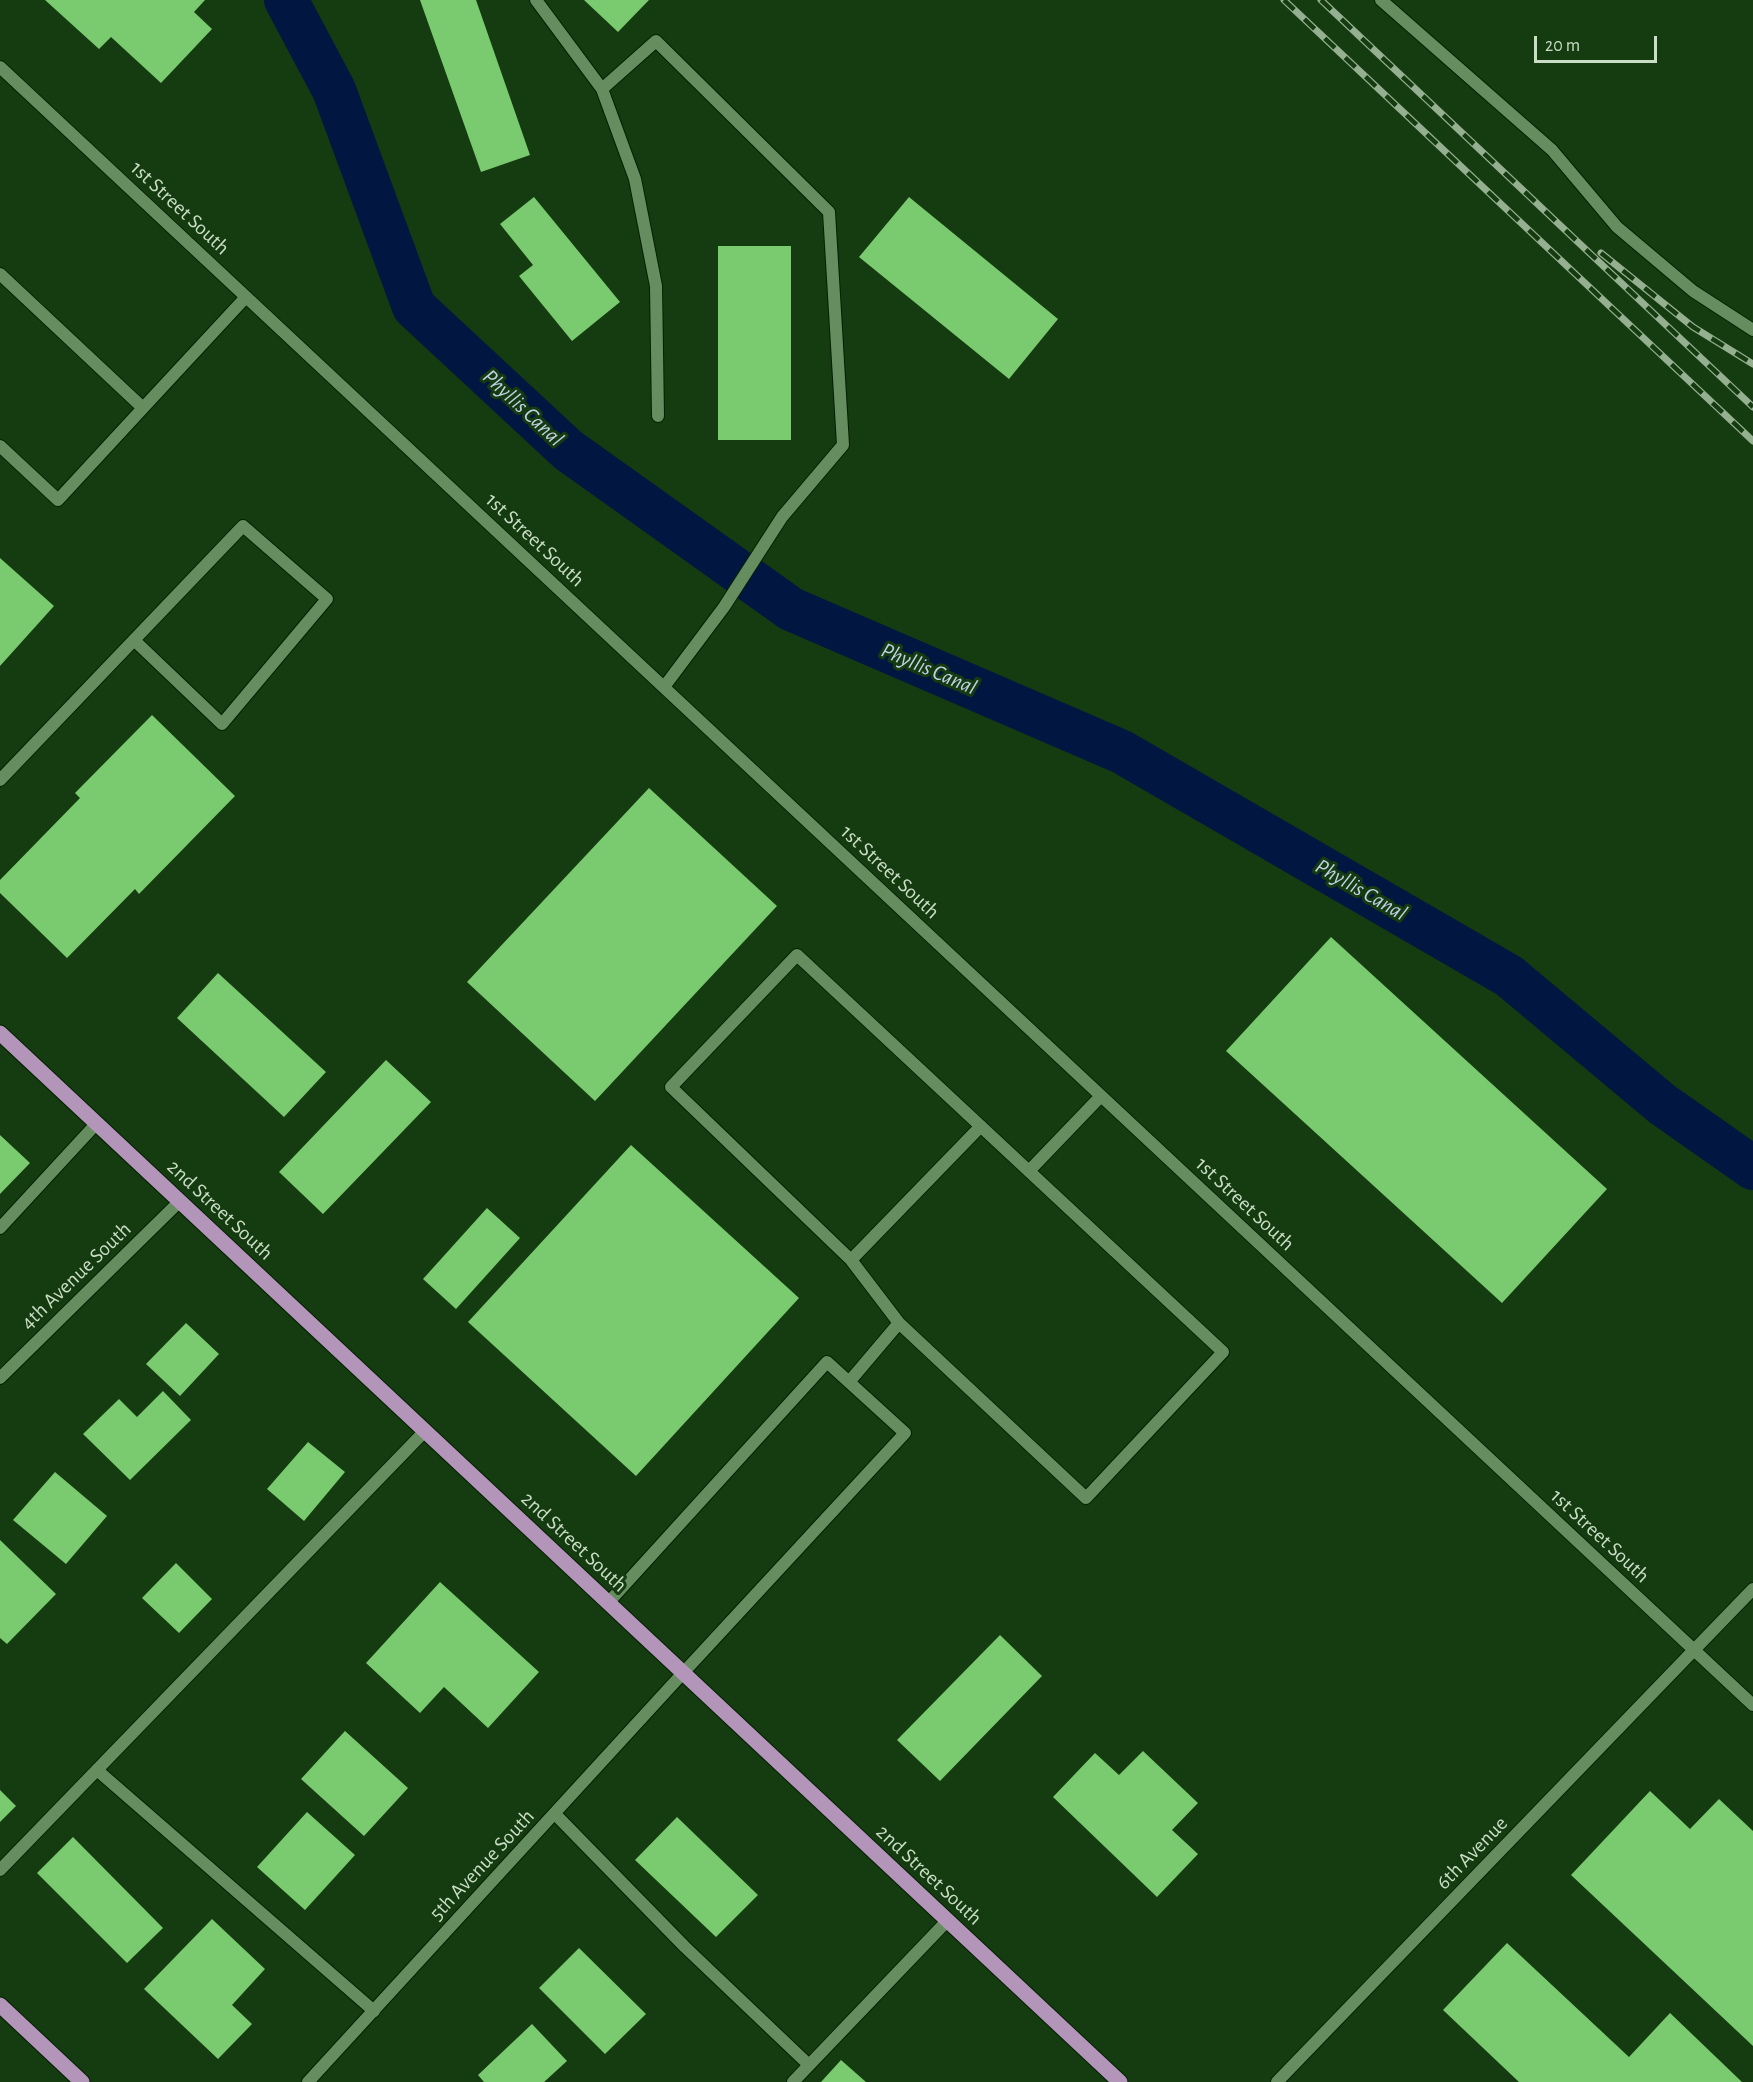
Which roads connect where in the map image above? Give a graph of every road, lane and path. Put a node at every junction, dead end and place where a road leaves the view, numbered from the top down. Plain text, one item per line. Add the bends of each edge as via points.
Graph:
1 (536, 0) edge
2 (1381, 0) edge
3 (0, 67) edge
4 (602, 89) junction
5 (0, 274) edge
6 (246, 297) junction
7 (1753, 330) edge
8 (143, 408) junction
9 (658, 416) dead end
10 (0, 446) edge
11 (134, 640) junction
12 (664, 687) junction
13 (0, 780) edge
14 (0, 1033) edge
15 (1101, 1096) junction
16 (96, 1124) junction
17 (981, 1126) junction
18 (1029, 1171) junction
19 (180, 1201) junction
20 (0, 1228) edge
21 (851, 1260) junction
22 (899, 1323) junction
23 (0, 1378) edge
24 (849, 1382) junction
25 (425, 1431) junction
26 (1753, 1589) edge
27 (608, 1603) junction
28 (1694, 1650) junction
29 (683, 1673) junction
30 (1753, 1705) edge
31 (97, 1770) junction
32 (555, 1814) junction
33 (0, 1870) edge
34 (947, 1921) junction
35 (0, 2006) edge
36 (374, 2011) junction
37 (809, 2065) junction
38 (81, 2082) edge
39 (308, 2082) edge
40 (793, 2082) edge
41 (1120, 2082) edge
42 (1277, 2082) edge

1 - 4 street
2 - 7 street via 1552,150 1617,227 1693,291
3 - 6 street, 1st Street South
4 - 9 street via 635,179 656,286
4 - 12 street via 656,41 828,212 843,445 782,518 724,607
5 - 8 street
6 - 8 street
6 - 12 street, 1st Street South
8 - 10 street via 57,500
11 - 11 street via 243,526 327,599 222,724
11 - 13 street
12 - 15 street, 1st Street South
14 - 16 main road, 2nd Street South
15 - 18 street
15 - 28 street, 1st Street South
16 - 19 main road, 2nd Street South
16 - 20 street
17 - 18 street
17 - 21 street
17 - 21 street via 797,955 671,1087
18 - 22 street via 1223,1352 1086,1498
19 - 23 street, 4th Avenue South
19 - 25 main road, 2nd Street South
21 - 22 street
22 - 24 street
24 - 27 street via 826,1362
24 - 29 street, 5th Avenue South via 905,1433
25 - 27 main road, 2nd Street South
25 - 31 street
26 - 28 street, 6th Avenue
27 - 29 main road, 2nd Street South
28 - 30 street, 1st Street South
28 - 42 street, 6th Avenue
29 - 32 street, 5th Avenue South
29 - 34 main road, 2nd Street South
31 - 33 street
31 - 36 street
32 - 36 street, 5th Avenue South
32 - 37 street via 685,1947
34 - 37 street
34 - 41 main road, 2nd Street South
35 - 38 main road
36 - 39 street, 5th Avenue South
37 - 40 street

